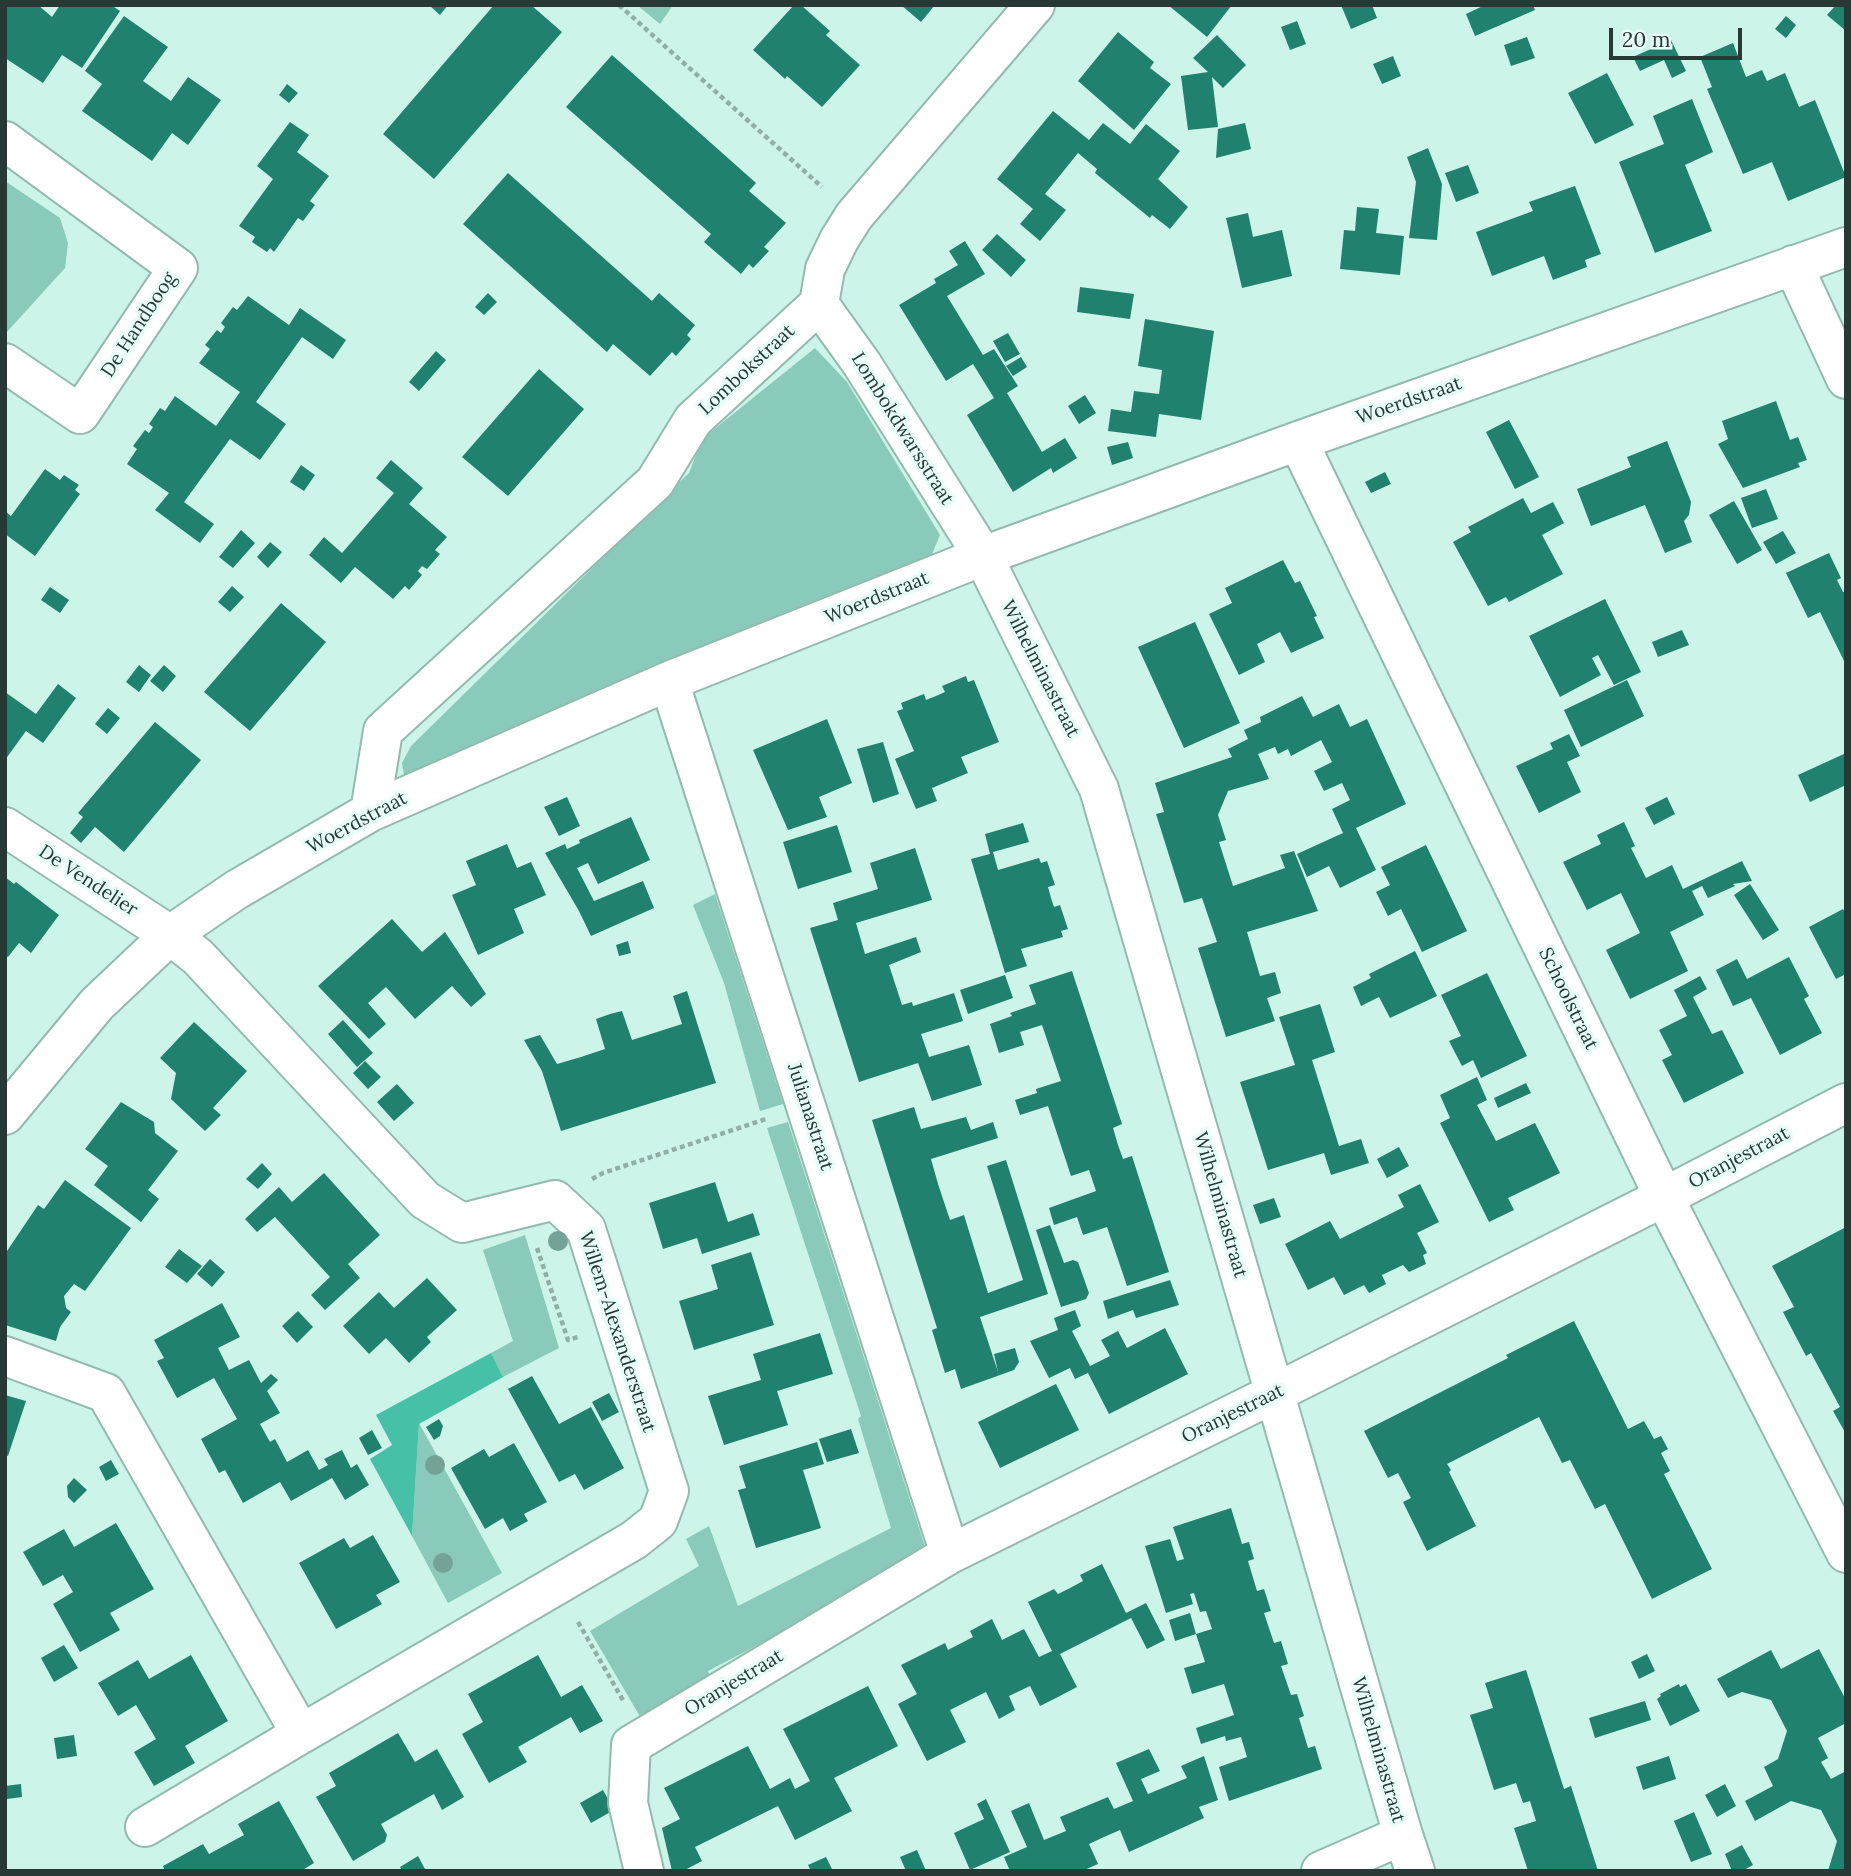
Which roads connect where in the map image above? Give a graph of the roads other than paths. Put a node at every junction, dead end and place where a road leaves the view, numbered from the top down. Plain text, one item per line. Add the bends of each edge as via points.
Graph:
1 (1035, 5) edge
2 (5, 141) edge
3 (1846, 247) edge
4 (1793, 265) junction
5 (819, 304) junction
6 (5, 363) edge
7 (1846, 379) edge
8 (1298, 441) junction
9 (983, 556) junction
10 (669, 681) junction
11 (370, 812) junction
12 (5, 827) edge
13 (170, 935) junction
14 (1846, 1103) edge
15 (5, 1115) edge
16 (1664, 1197) junction
17 (5, 1356) edge
18 (1275, 1393) junction
19 (1846, 1553) edge
20 (950, 1554) junction
21 (301, 1734) junction
22 (145, 1827) dead end
23 (1403, 1835) junction
24 (644, 1871) edge
25 (1321, 1871) edge
26 (1415, 1871) edge

1 - 5 street via 854,216 825,270
2 - 6 street, De Handboog via 178,268 80,414
3 - 4 street, Woerdstraat
4 - 7 street
4 - 8 street, Woerdstraat
5 - 9 street, Lombokdwarsstraat
5 - 11 street, Lombokstraat via 693,420 655,482 383,731
8 - 9 street, Woerdstraat
8 - 16 street, Schoolstraat
9 - 10 street, Woerdstraat
9 - 18 street, Wilhelminastraat via 1099,789
10 - 11 street, Woerdstraat
10 - 20 street, Julianastraat
11 - 13 street, Woerdstraat via 236,890
12 - 13 street, De Vendelier
13 - 15 street, Woerdstraat via 97,1004
13 - 21 street, Willem-Alexanderstraat via 198,957 425,1200 462,1223 555,1200 586,1229 669,1491 658,1521 634,1540
14 - 16 street, Oranjestraat
16 - 18 street, Oranjestraat
16 - 19 street, Schoolstraat
17 - 21 street via 106,1393
18 - 20 street, Oranjestraat
18 - 23 street, Wilhelminastraat
20 - 24 street, Oranjestraat via 638,1741 628,1803
21 - 22 street, Willem-Alexanderstraat
23 - 25 street
23 - 26 street, Wilhelminastraat

